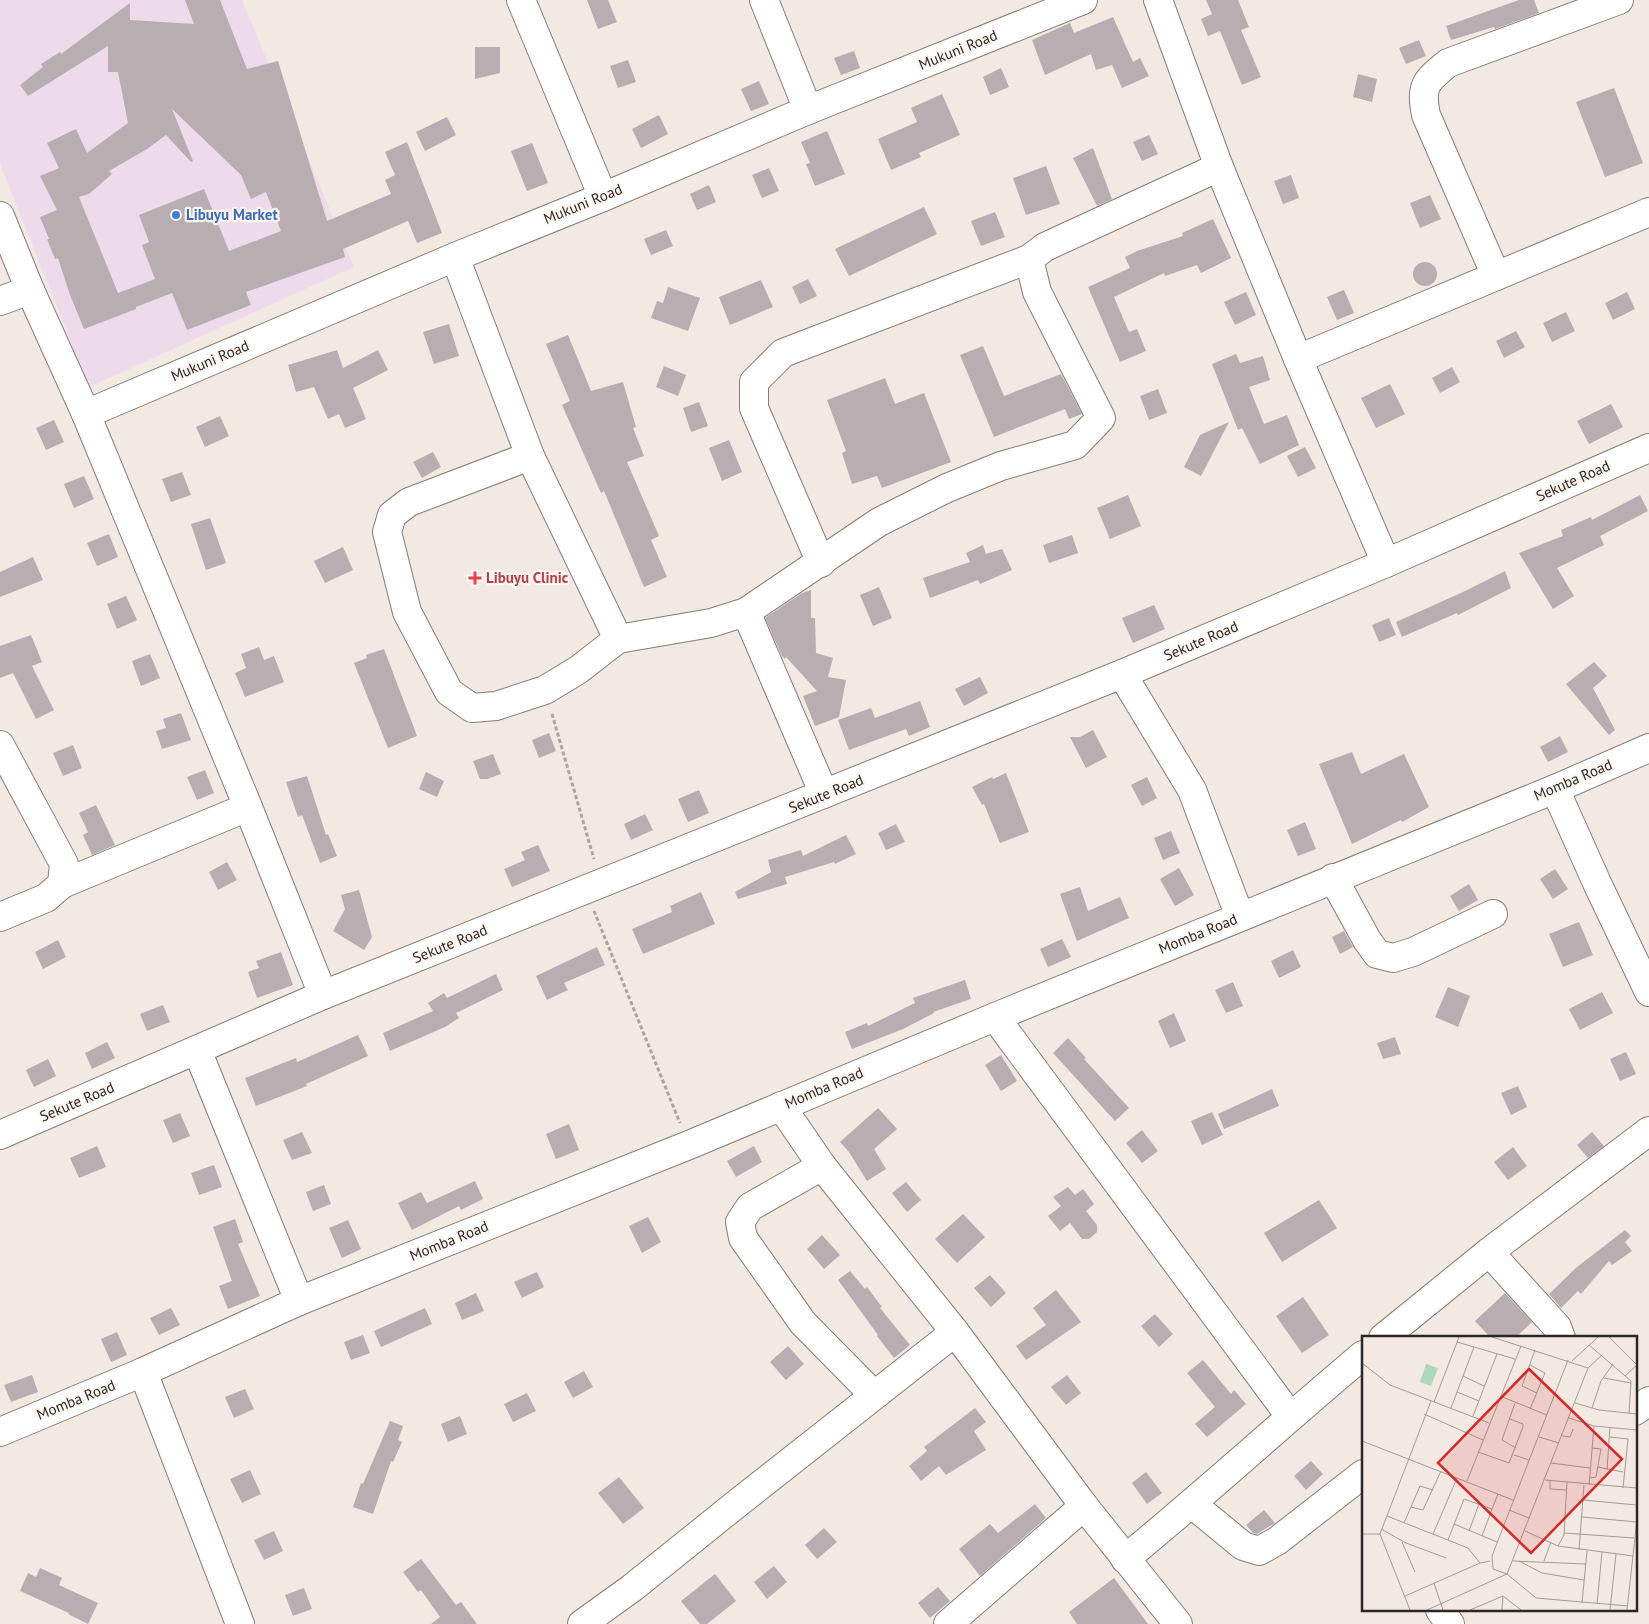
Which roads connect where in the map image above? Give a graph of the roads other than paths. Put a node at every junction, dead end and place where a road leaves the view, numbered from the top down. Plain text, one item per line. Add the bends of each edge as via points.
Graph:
1 (520, 0) edge
2 (764, 0) edge
3 (1082, 0) edge
4 (1158, 0) edge
5 (1619, 0) edge
6 (808, 110) junction
7 (1219, 167) junction
8 (603, 197) junction
9 (1649, 212) edge
10 (0, 216) edge
11 (455, 256) junction
12 (1029, 259) junction
13 (1496, 276) junction
14 (30, 290) junction
15 (0, 301) edge
16 (1298, 359) junction
17 (86, 414) junction
18 (1649, 448) edge
19 (530, 456) junction
20 (821, 563) junction
21 (1386, 563) junction
22 (746, 612) junction
23 (618, 639) junction
24 (1122, 674) junction
25 (0, 745) edge
26 (1649, 748) edge
27 (1554, 789) junction
28 (824, 794) junction
29 (248, 807) junction
30 (1333, 878) junction
31 (62, 884) junction
32 (1493, 914) dead end
33 (0, 917) edge
34 (1240, 917) junction
35 (1649, 992) edge
36 (324, 995) junction
37 (995, 1016) junction
38 (197, 1050) junction
39 (781, 1106) junction
40 (1649, 1131) edge
41 (0, 1135) edge
42 (822, 1166) junction
43 (1489, 1252) junction
44 (299, 1301) junction
45 (955, 1332) junction
46 (1385, 1336) edge
47 (1560, 1336) edge
48 (1362, 1355) edge
49 (143, 1372) junction
50 (874, 1395) junction
51 (1649, 1401) edge
52 (1636, 1410) edge
53 (1290, 1416) junction
54 (0, 1432) edge
55 (1362, 1478) edge
56 (1192, 1504) junction
57 (1084, 1506) junction
58 (1125, 1559) junction
59 (1441, 1612) edge
60 (240, 1624) edge
61 (582, 1624) edge
62 (948, 1624) edge
63 (1178, 1624) edge
64 (1450, 1624) edge

1 - 8 street
2 - 6 street
3 - 6 street, Mukuni Road
4 - 7 street
5 - 13 street via 1448,64 1429,79 1422,97 1426,115
6 - 8 street, Mukuni Road
7 - 12 street via 1045,247
7 - 16 street
8 - 11 street, Mukuni Road
9 - 13 street
10 - 14 street
11 - 17 street, Mukuni Road
11 - 19 street
12 - 20 street via 1036,292 1101,418 1075,446 1001,466 947,488 879,522
12 - 20 street via 783,353 754,382 754,408
13 - 16 street
14 - 15 street
14 - 17 street
16 - 21 street
17 - 29 street
18 - 21 street, Sekute Road
19 - 23 street
19 - 23 street via 409,502 392,515 387,532 407,612 449,692 472,708 496,706 545,690 578,670
20 - 22 street
21 - 24 street, Sekute Road
22 - 23 street via 711,623
22 - 28 street
24 - 28 street, Sekute Road
24 - 34 street via 1192,790
25 - 31 street via 64,864
26 - 27 street, Momba Road
27 - 30 street, Momba Road
27 - 35 street
28 - 36 street, Sekute Road
29 - 31 street
29 - 36 street
30 - 32 street via 1377,954 1393,958 1413,952
30 - 34 street, Momba Road
31 - 33 street via 46,898
34 - 37 street, Momba Road
36 - 38 street, Sekute Road
37 - 39 street, Momba Road
37 - 53 street
38 - 41 street, Sekute Road
38 - 44 street
39 - 42 street
39 - 44 street, Momba Road
40 - 43 street
42 - 45 street
42 - 50 street via 750,1207 740,1222 742,1238 803,1323
43 - 46 street
43 - 47 street via 1557,1327
44 - 49 street, Momba Road
45 - 50 street
45 - 57 street
48 - 53 street
49 - 54 street, Momba Road
49 - 60 street
50 - 61 street via 632,1588
51 - 52 street
53 - 56 street
55 - 56 street via 1259,1551 1243,1546
56 - 58 street
57 - 58 street
57 - 62 street
58 - 63 street
59 - 64 street

